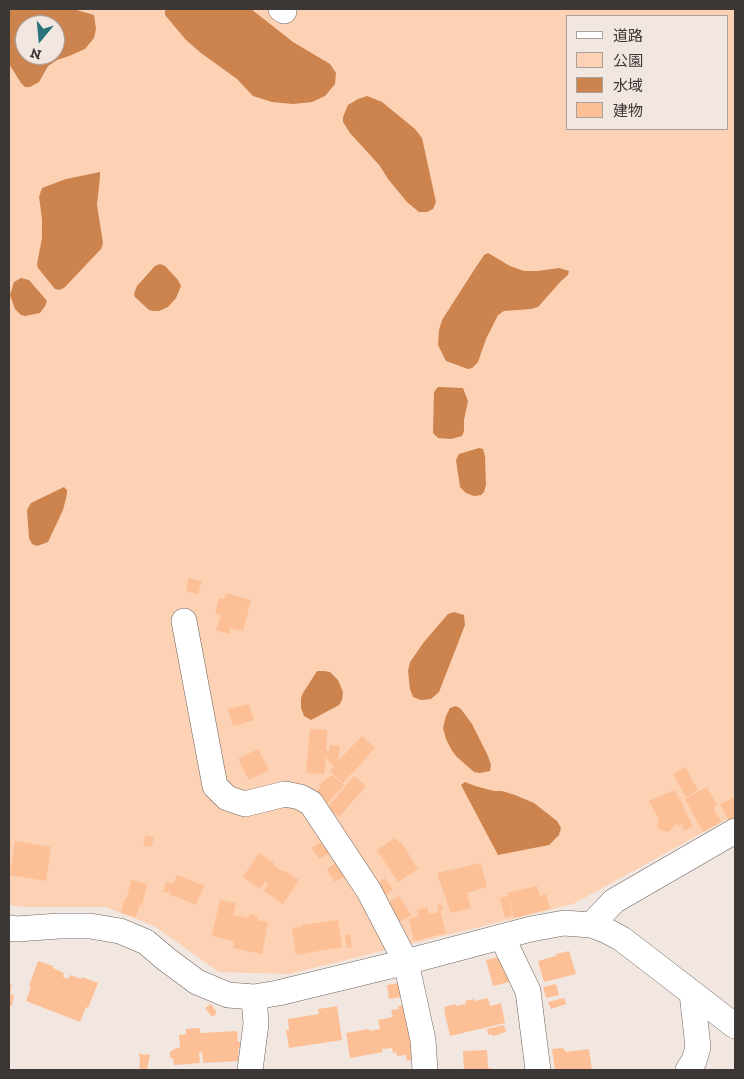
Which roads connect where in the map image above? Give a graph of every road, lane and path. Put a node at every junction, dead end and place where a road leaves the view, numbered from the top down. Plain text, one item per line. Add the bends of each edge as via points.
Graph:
1 (184, 621) dead end
2 (735, 831) edge
3 (591, 925) junction
4 (9, 928) edge
5 (502, 937) junction
6 (406, 962) junction
7 (692, 993) junction
8 (254, 997) junction
9 (735, 1026) edge
10 (250, 1070) edge
11 (425, 1070) edge
12 (538, 1070) edge
13 (688, 1070) edge

1 - 6 street via 215,786 227,798 245,804 285,794 311,803 369,891
2 - 3 street via 614,901
3 - 5 street via 564,923
3 - 7 street via 622,939
4 - 8 street via 90,926 120,931 146,942 197,982 228,995
5 - 6 street
5 - 12 street via 528,991
6 - 8 street
6 - 11 street
7 - 9 street
7 - 13 street via 698,1047
8 - 10 street via 256,1024

